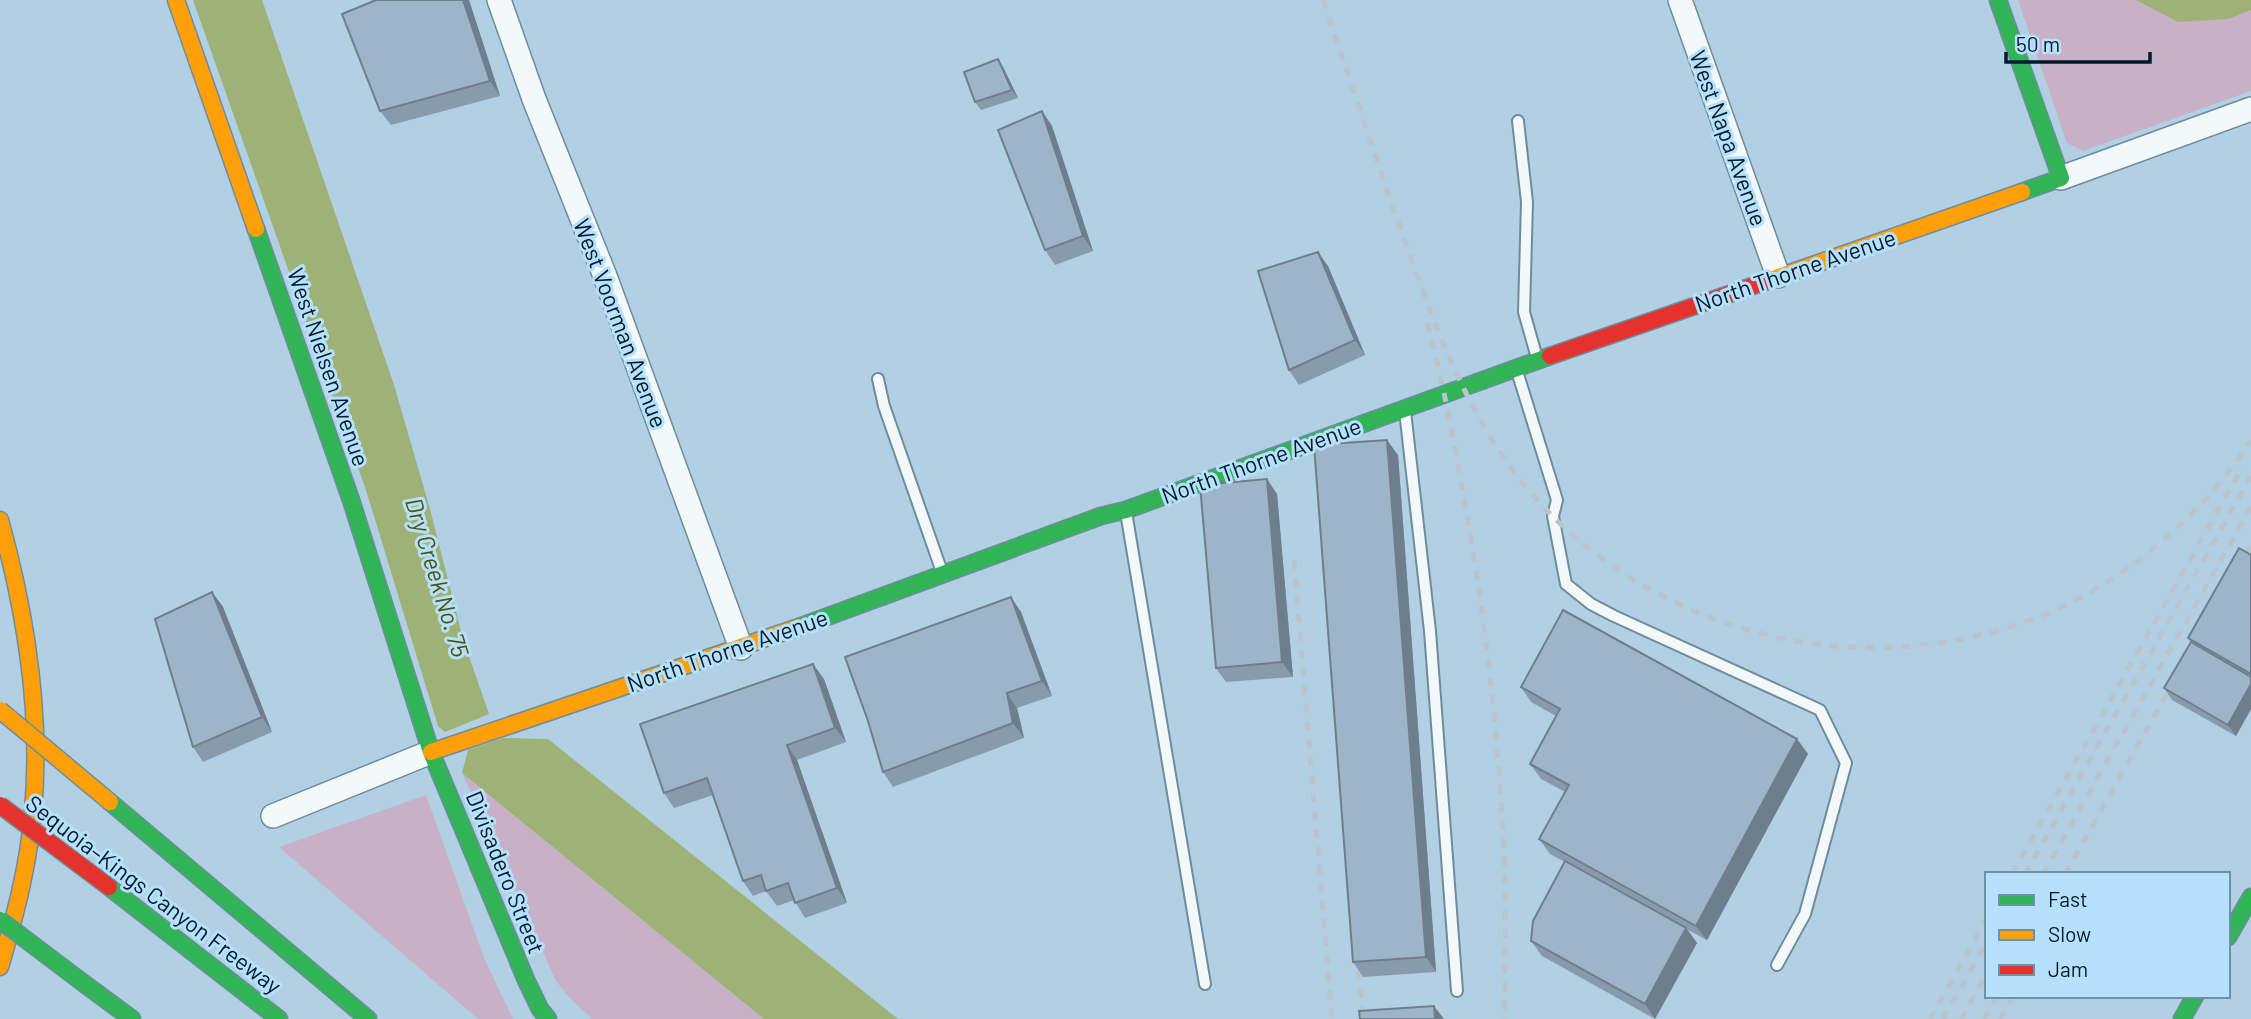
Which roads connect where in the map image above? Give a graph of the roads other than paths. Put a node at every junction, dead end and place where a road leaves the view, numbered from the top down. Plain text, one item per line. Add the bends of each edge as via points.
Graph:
1 (176, 0) edge
2 (499, 0) edge
3 (1680, 0) edge
4 (1997, 0) edge
5 (2251, 109) edge
6 (1518, 121) dead end
7 (2061, 178) junction
8 (1778, 276) junction
9 (1538, 360) junction
10 (1516, 368) junction
11 (878, 379) dead end
12 (1404, 408) junction
13 (1126, 510) junction
14 (0, 520) edge
15 (942, 573) junction
16 (741, 648) junction
17 (0, 710) edge
18 (438, 749) junction
19 (20, 758) dead end
20 (50, 782) dead end
21 (0, 805) edge
22 (273, 816) dead end
23 (2251, 897) edge
24 (207, 904) dead end
25 (0, 920) edge
26 (2230, 934) edge
27 (1777, 965) dead end
28 (0, 967) edge
29 (1205, 984) dead end
30 (1457, 991) dead end
31 (2194, 998) edge
32 (544, 1014) edge
33 (132, 1019) edge
34 (279, 1019) edge
35 (353, 1019) edge
36 (368, 1019) edge
37 (2182, 1019) edge

1 - 18 main road, West Nielsen Avenue
2 - 16 street, West Voorman Avenue via 606,276
3 - 8 street, West Napa Avenue
4 - 7 main road
5 - 7 street, North Thorne Avenue
6 - 9 lane via 1527,202 1524,312
7 - 8 main road, North Thorne Avenue
8 - 9 main road, North Thorne Avenue
9 - 10 main road, North Thorne Avenue
10 - 12 main road, North Thorne Avenue
10 - 27 lane via 1557,500 1553,516 1566,584 1614,616 1820,710 1846,763 1805,914
11 - 15 lane
12 - 13 main road, North Thorne Avenue
12 - 30 lane via 1430,631
13 - 15 main road, North Thorne Avenue
13 - 29 lane
14 - 28 main road via 24,619 32,682 35,789 21,883
15 - 16 main road, North Thorne Avenue
16 - 18 main road, North Thorne Avenue
17 - 36 main road, bridge
18 - 22 street, North Thorne Avenue
18 - 32 main road, Divisadero Street via 526,981
19 - 20 main road
21 - 34 main road, Sequoia–Kings Canyon Freeway, bridge
23 - 26 main road
24 - 35 main road
25 - 33 main road, bridge
31 - 37 main road

